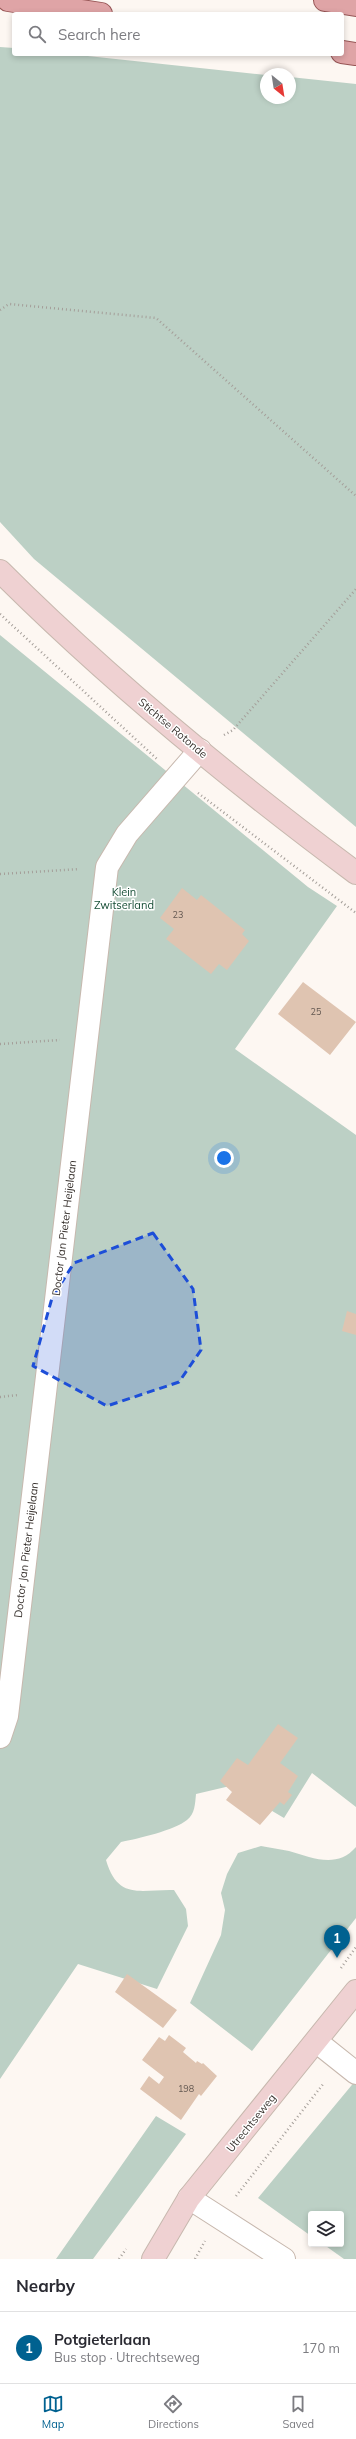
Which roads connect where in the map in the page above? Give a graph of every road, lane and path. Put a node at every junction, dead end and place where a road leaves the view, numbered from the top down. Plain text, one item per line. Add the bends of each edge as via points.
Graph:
1 (8, 0) edge
2 (325, 0) edge
3 (356, 5) edge
4 (88, 12) edge
5 (344, 52) edge
6 (356, 54) edge
7 (0, 310) edge
8 (356, 496) edge
9 (0, 571) edge
10 (356, 589) edge
11 (200, 750) junction
12 (107, 867) junction
13 (356, 873) edge
14 (0, 874) edge
15 (86, 1038) junction
16 (0, 1044) edge
17 (0, 1737) edge
18 (356, 1991) edge
19 (317, 2042) junction
20 (348, 2068) edge
21 (190, 2198) junction
22 (220, 2217) junction
23 (153, 2259) edge
24 (284, 2259) edge

1 - 4 main road
2 - 3 main road
5 - 6 main road
7 - 8 path via 10,304 156,318
9 - 11 street, Stichtse Rotonde via 82,650
10 - 11 path via 233,730
11 - 12 street, Doctor Jan Pieter Heijelaan via 127,834
11 - 13 street, Stichtse Rotonde via 266,805
12 - 14 path
12 - 15 street, Doctor Jan Pieter Heijelaan
15 - 16 path
15 - 17 street, Doctor Jan Pieter Heijelaan via 7,1716
18 - 19 street, Utrechtseweg
19 - 20 street
19 - 21 street, Utrechtseweg
20 - 22 path
21 - 22 street
21 - 23 street, Utrechtseweg
22 - 24 street

